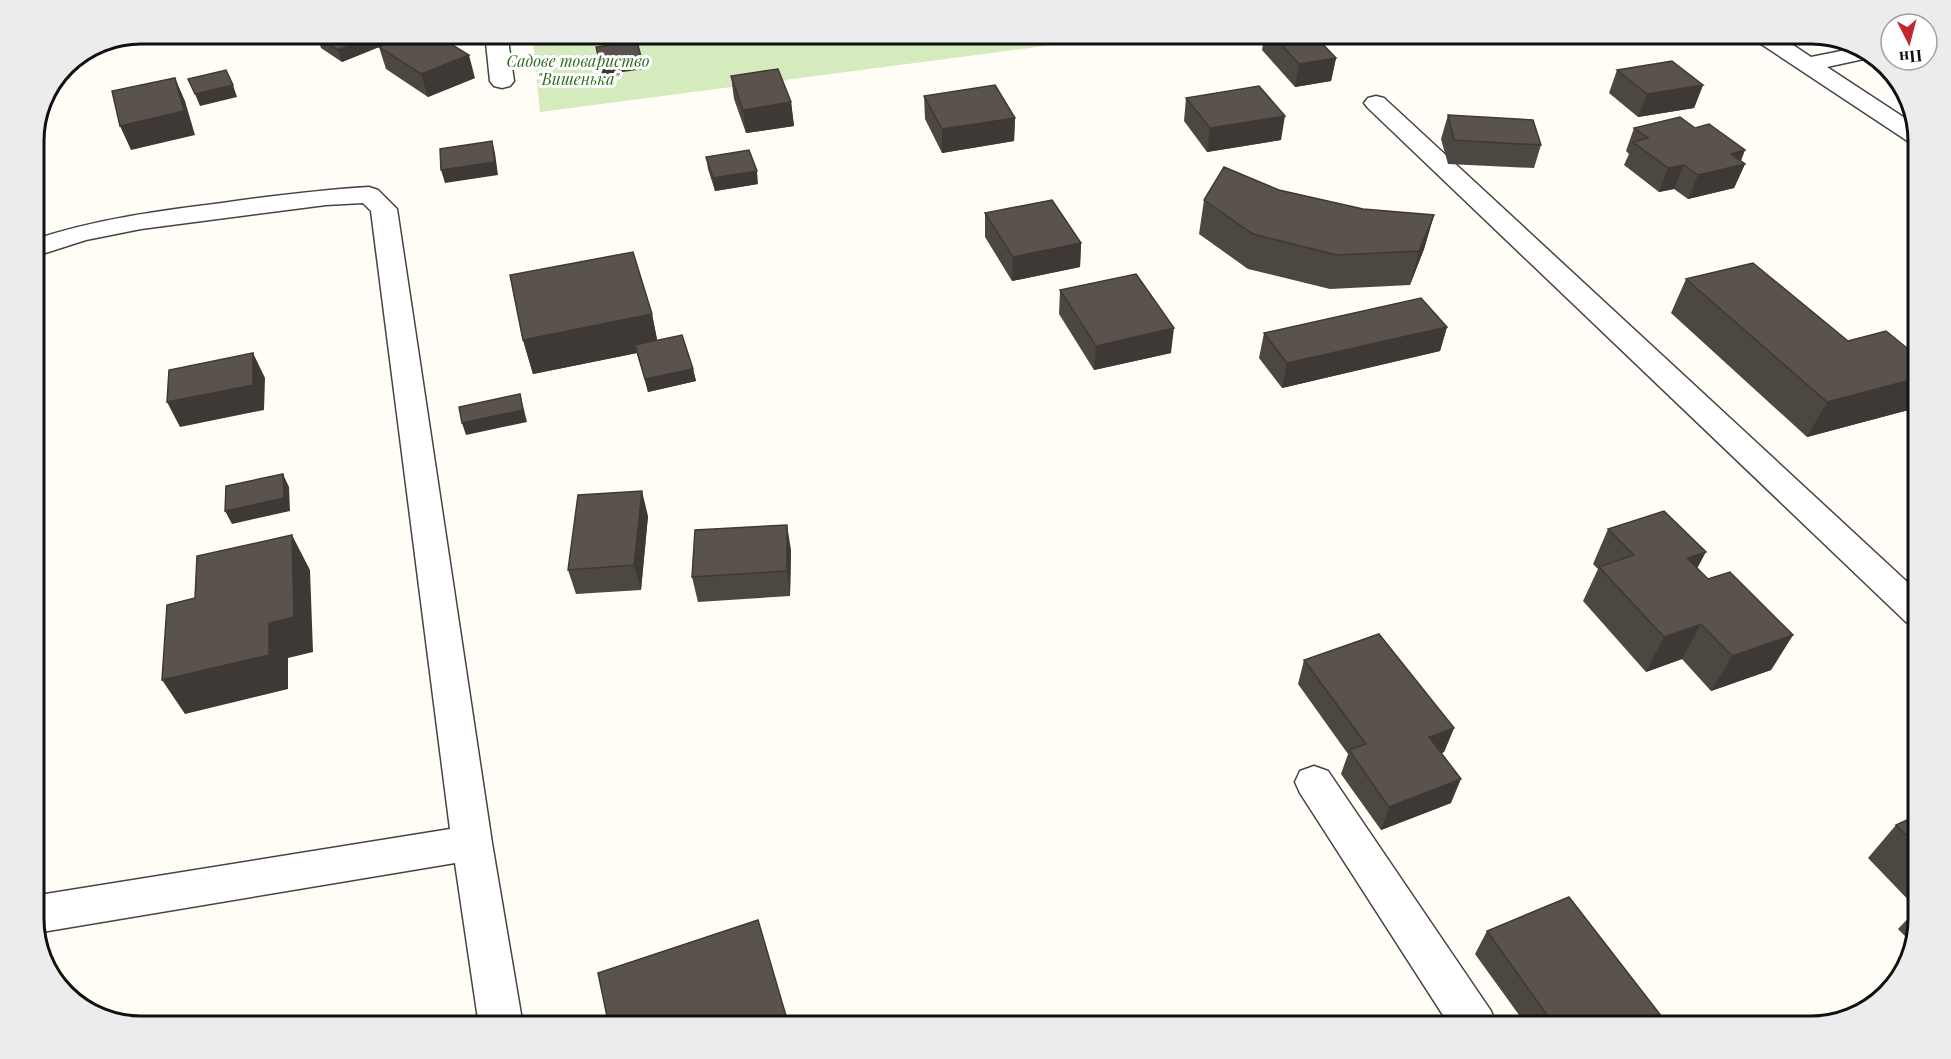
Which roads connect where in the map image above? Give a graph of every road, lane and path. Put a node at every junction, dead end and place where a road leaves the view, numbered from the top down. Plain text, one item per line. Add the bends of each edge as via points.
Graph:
1 (497, 44) edge
2 (1777, 44) edge
3 (1854, 55) edge
4 (1808, 64) junction
5 (502, 81) dead end
6 (1376, 103) dead end
7 (1907, 129) edge
8 (44, 245) edge
9 (1908, 604) edge
10 (1314, 782) dead end
11 (472, 843) junction
12 (44, 913) edge
13 (499, 1016) edge
14 (1468, 1016) edge

1 - 5 street
2 - 4 street
3 - 4 street
4 - 7 street
6 - 9 street
8 - 11 street via 80,233 141,221 326,197 369,195 384,209
10 - 14 street
11 - 12 street
11 - 13 street

